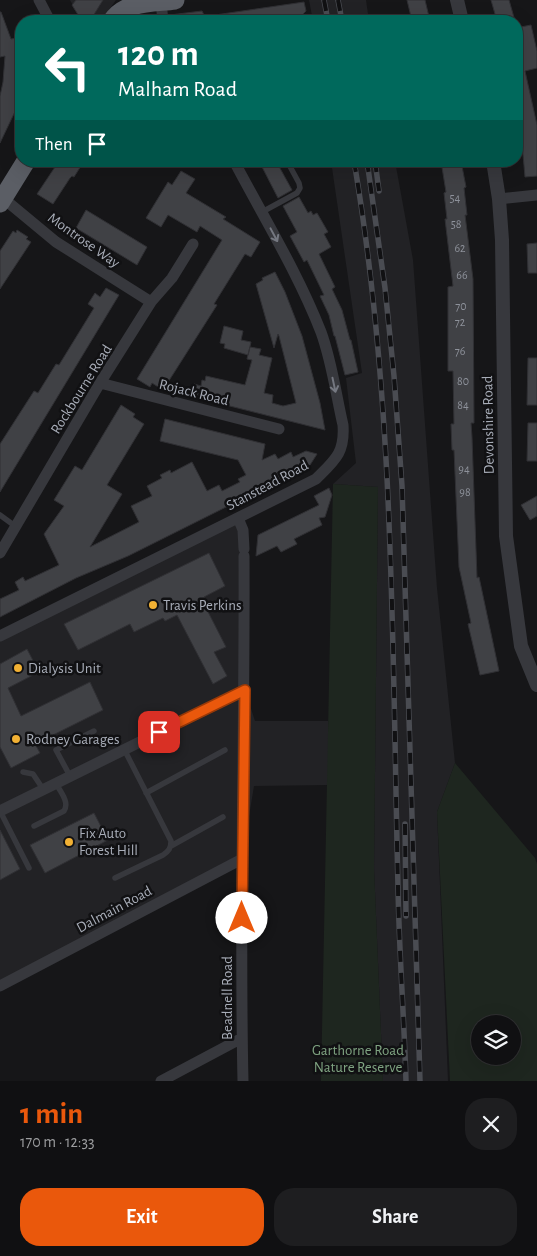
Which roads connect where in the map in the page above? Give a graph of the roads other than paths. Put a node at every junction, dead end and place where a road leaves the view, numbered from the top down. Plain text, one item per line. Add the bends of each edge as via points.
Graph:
1 (39, 0) edge
2 (457, 0) edge
3 (168, 1) edge
4 (126, 4) edge
5 (47, 15) edge
6 (116, 15) edge
7 (164, 15) edge
8 (461, 15) edge
9 (22, 167) edge
10 (237, 167) edge
11 (290, 167) edge
12 (494, 167) edge
13 (537, 195) edge
14 (499, 199) junction
15 (2, 200) edge
16 (262, 212) junction
17 (192, 244) dead end
18 (151, 302) junction
19 (100, 383) junction
20 (279, 429) dead end
21 (0, 516) edge
22 (238, 518) junction
23 (16, 526) junction
24 (0, 553) edge
25 (0, 636) edge
26 (537, 685) edge
27 (245, 690) junction
28 (94, 731) dead end
29 (124, 749) junction
30 (225, 750) dead end
31 (23, 772) dead end
32 (70, 776) junction
33 (55, 782) junction
34 (42, 789) junction
35 (146, 793) junction
36 (0, 811) edge
37 (223, 817) dead end
38 (34, 826) dead end
39 (171, 846) junction
40 (242, 859) junction
41 (29, 868) dead end
42 (115, 878) dead end
43 (0, 986) edge
44 (242, 1038) junction
45 (161, 1081) edge
46 (243, 1081) edge

1 - 5 street
2 - 8 street
3 - 4 highway
3 - 7 street
4 - 6 highway
9 - 15 highway
10 - 16 street, Stanstead Road
11 - 16 lane via 299,182 297,193
12 - 14 street, Devonshire Road
13 - 14 street
14 - 26 street, Devonshire Road via 506,536 521,646
15 - 18 street, Montrose Way via 56,242
16 -> 22 street, Stanstead Road via 322,334 344,440 341,450 316,479
17 - 18 street, Rockbourne Road via 172,278
18 - 19 street, Rockbourne Road
19 - 20 street, Rojack Road
19 - 23 street, Rockbourne Road
21 - 23 lane
22 - 25 street, Stanstead Road
22 - 27 street, Beadnell Road via 243,530 244,553
23 - 24 street, Rockbourne Road
27 - 29 street
27 - 40 street, Beadnell Road
28 - 32 lane via 56,750
29 - 32 street
29 - 35 lane
30 - 35 lane
31 - 34 lane via 32,774
32 - 33 street
33 - 34 street
33 - 38 lane via 66,807
34 - 36 street
35 - 39 lane
36 - 41 lane
37 - 39 lane
39 - 42 lane via 163,855
40 - 43 street, Dalmain Road
40 - 44 street, Beadnell Road
44 - 45 street
44 - 46 street, Beadnell Road

